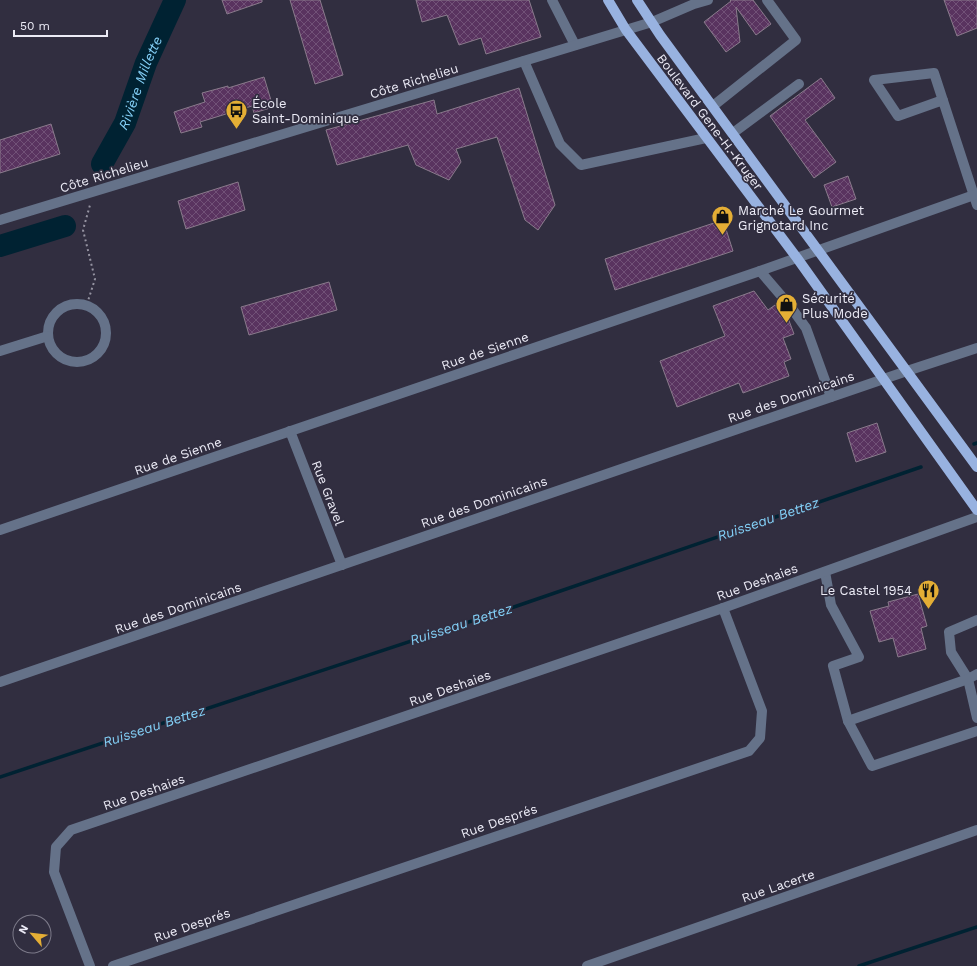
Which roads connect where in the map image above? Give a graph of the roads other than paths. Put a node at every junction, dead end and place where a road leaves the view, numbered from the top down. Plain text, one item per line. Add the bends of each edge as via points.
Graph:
1 (552, 0) edge
2 (608, 0) edge
3 (637, 0) edge
4 (708, 0) edge
5 (767, 0) edge
6 (652, 22) junction
7 (626, 30) junction
8 (575, 45) junction
9 (524, 61) junction
10 (799, 84) dead end
11 (943, 100) junction
12 (712, 106) junction
13 (733, 133) junction
14 (706, 138) junction
15 (975, 194) edge
16 (977, 205) edge
17 (0, 220) edge
18 (818, 251) junction
19 (797, 258) junction
20 (760, 271) junction
21 (48, 336) junction
22 (977, 348) edge
23 (0, 351) edge
24 (906, 371) junction
25 (883, 380) junction
26 (831, 397) junction
27 (290, 431) junction
28 (977, 467) edge
29 (977, 510) edge
30 (977, 517) edge
31 (0, 530) edge
32 (342, 565) junction
33 (825, 572) junction
34 (723, 608) junction
35 (977, 620) edge
36 (977, 674) edge
37 (968, 679) junction
38 (0, 682) edge
39 (977, 718) edge
40 (848, 721) junction
41 (977, 731) edge
42 (977, 830) edge
43 (90, 966) edge
44 (112, 966) edge
45 (587, 966) edge

1 - 8 street
2 - 7 main road, Boulevard Gene-H.-Kruger
3 - 6 main road, Boulevard Gene-H.-Kruger
4 - 6 street, Côte Richelieu
5 - 12 street via 796,40
6 - 7 street, Côte Richelieu
6 - 12 main road, Boulevard Gene-H.-Kruger
7 - 8 street, Côte Richelieu
7 - 14 main road, Boulevard Gene-H.-Kruger
8 - 9 street, Côte Richelieu
9 - 14 street via 560,144 581,165
9 - 17 street, Côte Richelieu
10 - 13 street
11 - 11 street via 934,73 874,80 898,116
11 - 15 street
12 - 13 main road, Boulevard Gene-H.-Kruger
13 - 18 main road, Boulevard Gene-H.-Kruger
14 - 19 main road, Boulevard Gene-H.-Kruger
15 - 16 street
15 - 18 street, Rue de Sienne
18 - 19 street, Rue de Sienne
18 - 24 main road, Boulevard Gene-H.-Kruger
19 - 20 street, Rue de Sienne
19 - 25 main road, Boulevard Gene-H.-Kruger
20 - 26 street via 806,328
20 - 27 street, Rue de Sienne
21 - 21 street via 51,346 64,359 83,362 100,352 107,334 102,316 86,304 77,303 58,310 48,326
21 - 23 street
22 - 24 street, Rue des Dominicains
24 - 25 street, Rue des Dominicains
24 - 28 main road, Boulevard Gene-H.-Kruger
25 - 26 street, Rue des Dominicains
25 - 29 main road, Boulevard Gene-H.-Kruger
26 - 32 street, Rue des Dominicains
27 - 31 street, Rue de Sienne
27 - 32 street, Rue Gravel
30 - 33 street, Rue Deshaies
32 - 38 street, Rue des Dominicains
33 - 34 street, Rue Deshaies
33 - 40 street via 831,605 859,658 833,666
34 - 43 street, Rue Deshaies via 72,830 56,847 54,872
34 - 44 street, Rue Després via 762,712 760,738 749,750
35 - 37 street via 949,632 951,652
36 - 37 street
37 - 39 street
37 - 40 street
40 - 41 street via 872,766
42 - 45 street, Rue Lacerte

